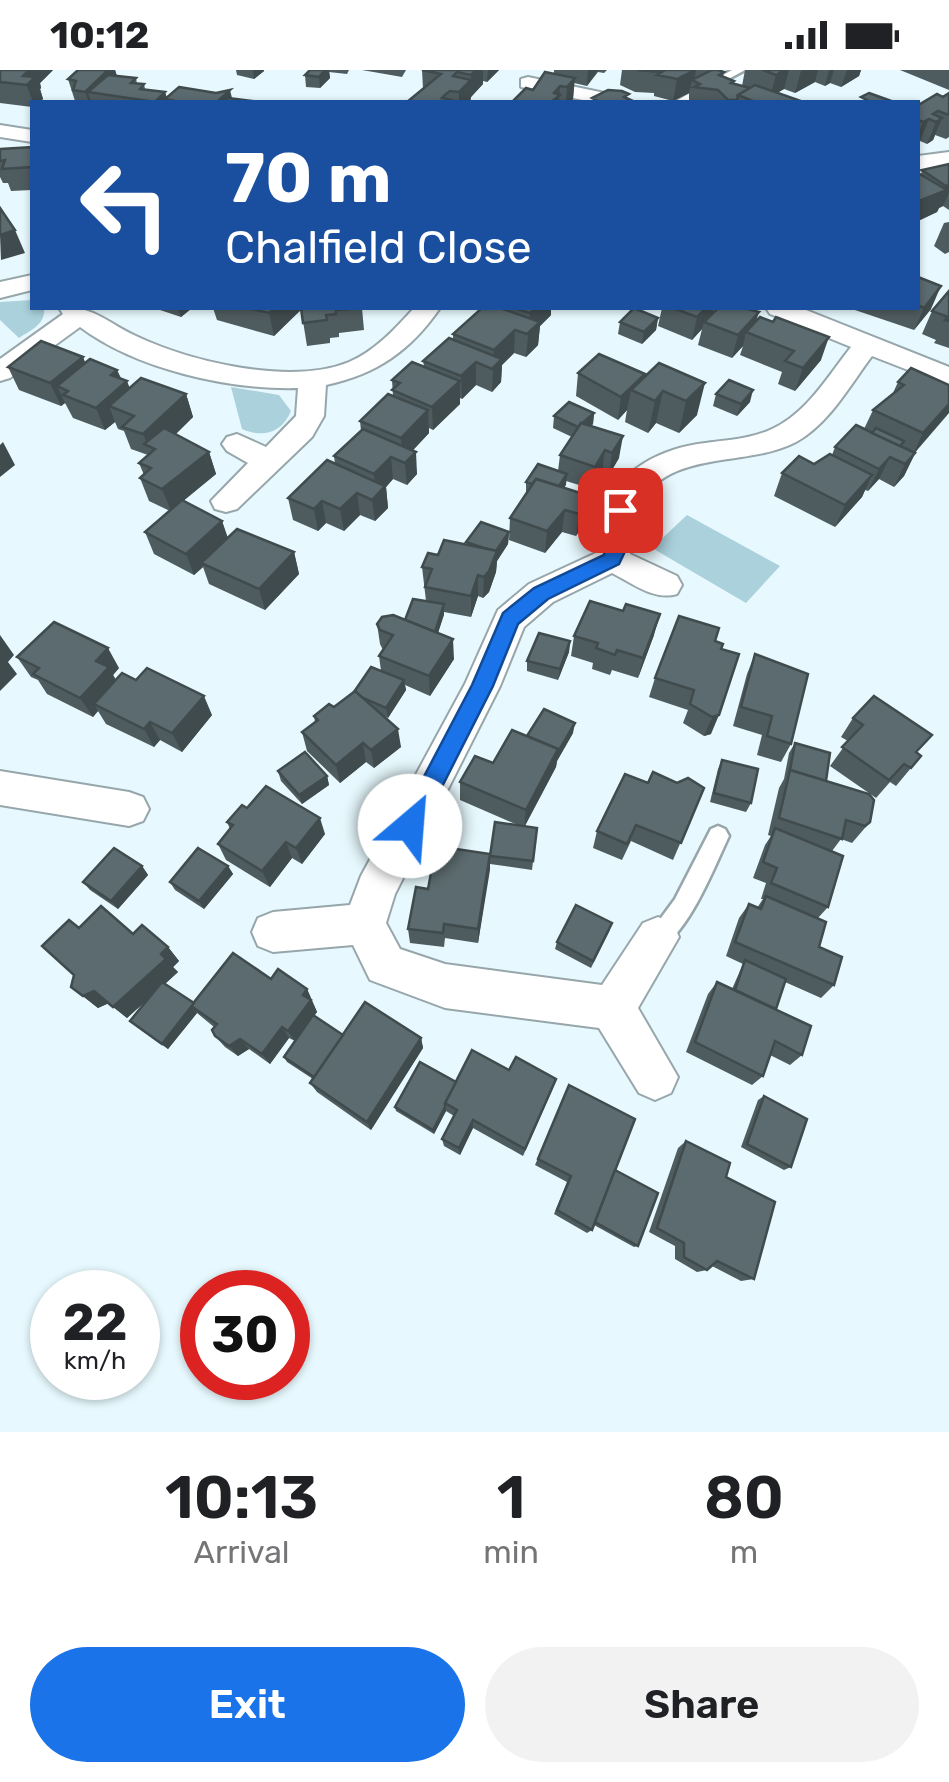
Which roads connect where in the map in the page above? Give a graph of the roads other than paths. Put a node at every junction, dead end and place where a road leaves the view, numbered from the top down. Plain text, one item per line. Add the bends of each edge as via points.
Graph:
1 (740, 70) edge
2 (528, 82) edge
3 (610, 100) edge
4 (683, 100) edge
5 (0, 131) edge
6 (30, 136) edge
7 (931, 161) edge
8 (949, 176) edge
9 (30, 283) edge
10 (0, 290) edge
11 (425, 310) edge
12 (784, 310) edge
13 (76, 311) edge
14 (868, 343) junction
15 (0, 372) edge
16 (949, 377) edge
17 (312, 381) junction
18 (237, 444) dead end
19 (268, 461) junction
20 (226, 502) dead end
21 (612, 559) junction
22 (665, 584) dead end
23 (4, 799) edge
24 (129, 808) dead end
25 (718, 836) dead end
26 (365, 924) junction
27 (274, 932) dead end
28 (658, 937) joint
29 (612, 1008) junction
30 (656, 1077) dead end

1 - 4 lane
2 - 3 street
5 - 6 street
7 - 8 street
9 - 10 street
11 - 17 street via 374,360
12 - 14 street
13 - 15 street
13 - 17 street via 134,345 194,365
14 - 16 street
14 - 21 street via 784,436 698,451 641,481 620,510
17 - 19 street via 310,416
18 - 19 street
19 - 20 street
21 - 22 street
21 - 26 street via 541,593 510,619
23 - 24 street
25 - 28 lane via 683,906
26 - 27 street
26 - 29 street via 384,965 444,986
28 - 29 street
29 - 30 street

